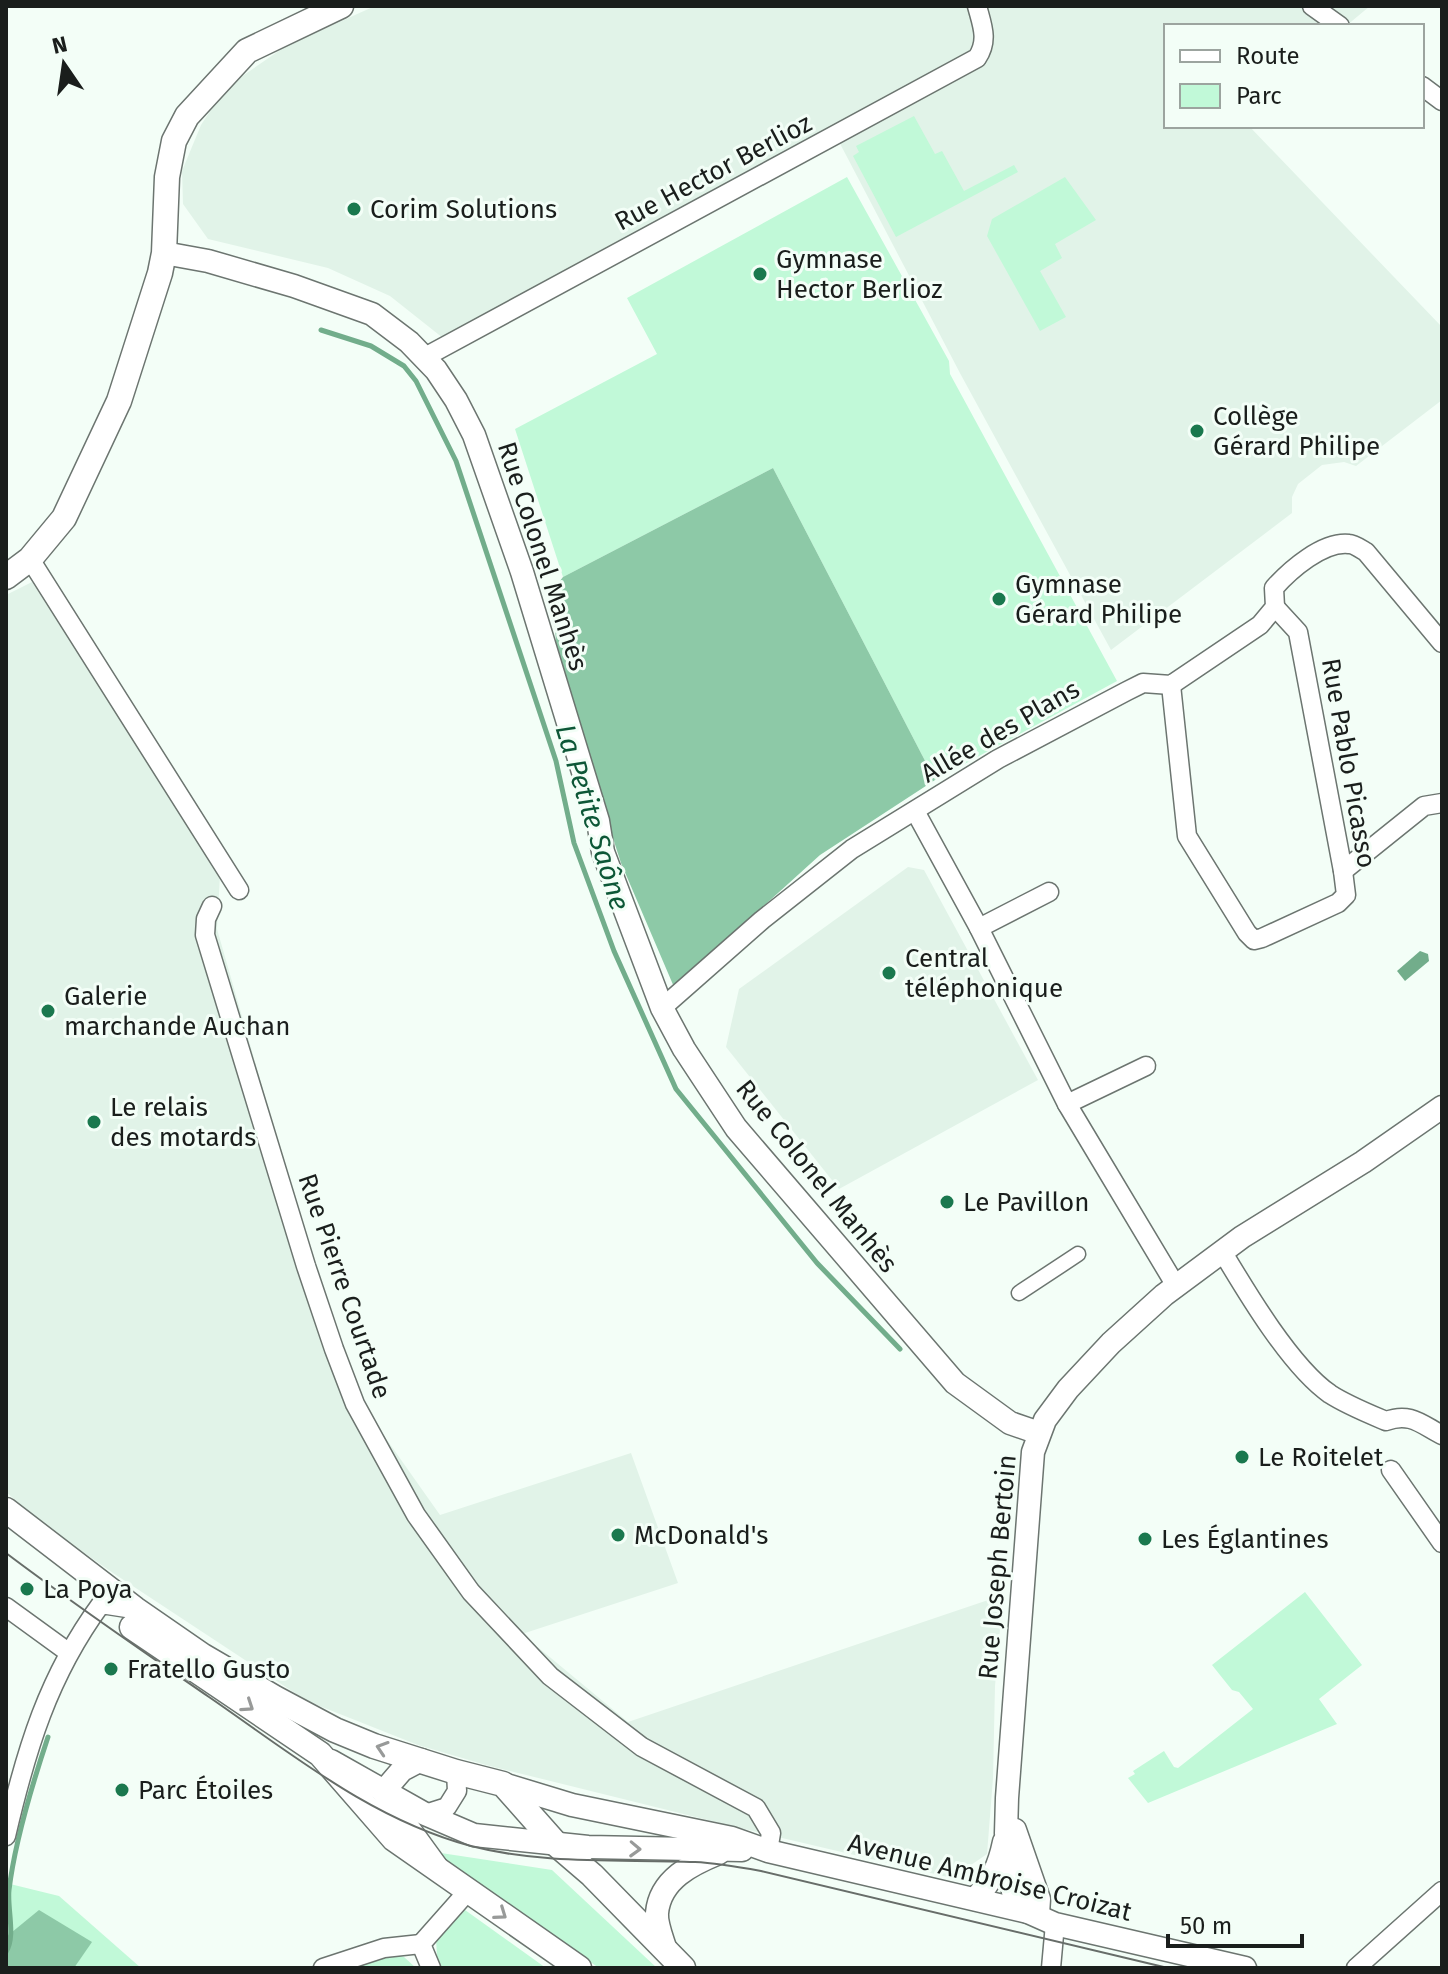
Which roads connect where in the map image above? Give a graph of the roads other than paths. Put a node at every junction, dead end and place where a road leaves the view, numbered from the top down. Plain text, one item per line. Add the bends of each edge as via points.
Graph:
1 (341, 6) edge
2 (977, 6) edge
3 (1312, 6) edge
4 (1337, 24) edge
5 (1424, 88) edge
6 (1442, 101) edge
7 (164, 253) junction
8 (425, 357) junction
9 (30, 559) junction
10 (6, 577) edge
11 (1275, 607) junction
12 (1442, 643) edge
13 (1171, 685) junction
14 (1442, 803) edge
15 (915, 811) junction
16 (1343, 871) junction
17 (239, 890) dead end
18 (1049, 892) dead end
19 (212, 906) dead end
20 (979, 928) junction
21 (662, 1008) junction
22 (1146, 1066) dead end
23 (1067, 1104) junction
24 (1442, 1107) edge
25 (1222, 1251) junction
26 (1078, 1254) dead end
27 (1176, 1286) junction
28 (1019, 1293) dead end
29 (1039, 1433) junction
30 (1442, 1435) edge
31 (1391, 1470) dead end
32 (6, 1510) edge
33 (6, 1529) edge
34 (1442, 1543) edge
35 (101, 1604) junction
36 (6, 1607) edge
37 (135, 1609) junction
38 (68, 1652) junction
39 (320, 1754) junction
40 (421, 1760) junction
41 (456, 1772) junction
42 (503, 1784) junction
43 (383, 1792) junction
44 (1007, 1798) junction
45 (425, 1814) junction
46 (1006, 1833) junction
47 (6, 1836) edge
48 (557, 1845) junction
49 (728, 1850) junction
50 (768, 1851) junction
51 (438, 1869) junction
52 (468, 1891) junction
53 (1442, 1891) edge
54 (975, 1899) junction
55 (1040, 1917) junction
56 (421, 1944) junction
57 (674, 1960) edge
58 (323, 1968) edge
59 (431, 1968) edge
60 (579, 1968) edge
61 (1051, 1968) edge
62 (1245, 1968) edge
63 (1356, 1968) edge

1 - 7 main road via 247,51 187,116 174,141 167,177
2 - 8 street, Rue Hector Berlioz via 985,34 977,58
3 - 4 street
5 - 6 street
7 - 8 street, Rue Colonel Manhès via 333,298 372,314
7 - 9 main road via 119,401 64,518
8 - 21 street, Rue Colonel Manhès via 474,435 522,572 603,852
9 - 10 main road
9 - 17 street
11 - 12 street, Allée des Plans via 1274,588 1284,576 1315,552 1348,544 1366,552
11 - 13 street, Allée des Plans via 1260,625
11 - 16 street, Rue Pablo Picasso via 1298,632
13 - 15 street, Allée des Plans via 1143,683 998,759
13 - 16 street, Rue Pablo Picasso via 1187,836 1247,933 1254,940 1262,938 1338,903 1346,895
14 - 16 street via 1424,806
15 - 20 street
15 - 21 street, Allée des Plans via 852,849
18 - 20 street
19 - 50 street, Rue Pierre Courtade via 205,935 306,1266 355,1404 416,1515 471,1592 550,1676 642,1747 756,1808 771,1833
20 - 23 street
21 - 29 street, Rue Colonel Manhès via 736,1128 955,1383 1010,1423
22 - 23 street
23 - 27 street
24 - 25 street, Rue Joseph Bertoin
25 - 27 street, Rue Joseph Bertoin
25 - 30 street via 1312,1380 1362,1411 1386,1421 1413,1419
26 - 28 street
27 - 29 street, Rue Joseph Bertoin via 1091,1363
29 - 44 street, Rue Joseph Bertoin via 1026,1528
31 - 34 street
32 - 37 main road
33 - 35 main road
35 - 37 street
35 - 38 street
35 -> 39 main road
36 - 38 street
40 -> 37 main road via 335,1730 203,1656
38 - 47 street via 28,1747
39 - 43 street, Avenue Ambroise Croizat
39 - 51 main road via 394,1839
40 - 41 main road
40 - 43 street via 402,1770
41 - 42 main road
41 - 45 street via 457,1791 447,1807
42 - 48 main road
42 - 50 street, Avenue Ambroise Croizat
43 - 45 street, Avenue Ambroise Croizat
43 - 51 street
44 - 46 street, Rue Joseph Bertoin
44 - 55 street, Rue Joseph Bertoin
45 - 48 street, Avenue Ambroise Croizat via 474,1835
46 - 54 street, Rue Joseph Bertoin via 999,1864
46 - 55 street, Rue Joseph Bertoin via 1013,1892
48 -> 49 street, Avenue Ambroise Croizat
48 - 57 main road
49 - 50 street, Avenue Ambroise Croizat
49 - 57 street, Avenue Ambroise Croizat via 697,1862 667,1886 657,1914
50 - 54 street, Avenue Ambroise Croizat
51 - 52 main road
52 - 56 street
52 -> 60 main road
53 - 63 street
54 - 55 street, Avenue Ambroise Croizat
55 - 61 street
55 - 62 street, Avenue Ambroise Croizat
56 - 58 street via 384,1948
56 - 59 street

